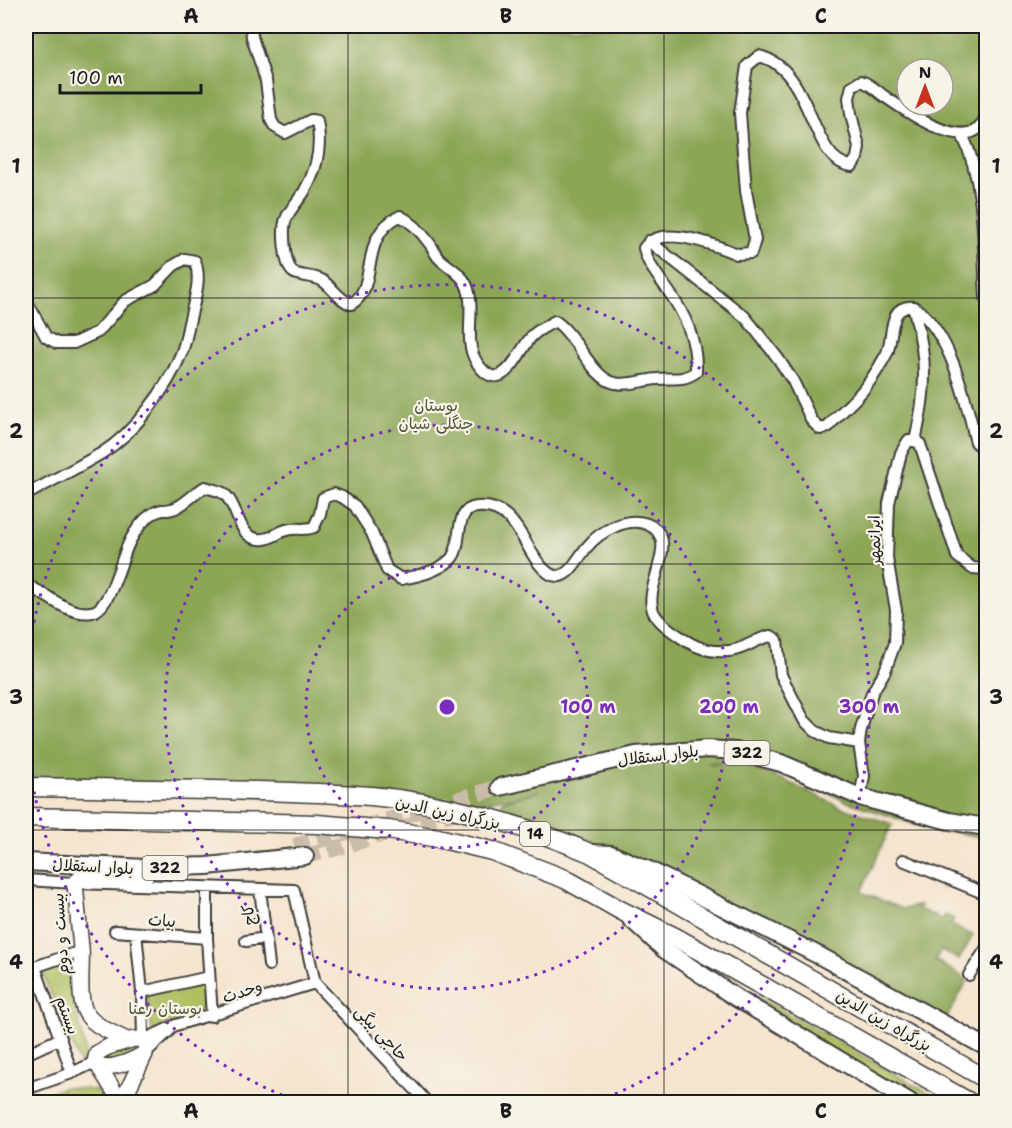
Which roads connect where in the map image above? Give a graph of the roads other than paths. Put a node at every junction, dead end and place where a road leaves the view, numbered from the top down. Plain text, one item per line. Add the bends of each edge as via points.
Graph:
1 (251, 26) edge
2 (987, 114) edge
3 (962, 134) junction
4 (649, 241) junction
5 (987, 297) edge
6 (26, 300) edge
7 (914, 307) junction
8 (915, 441) junction
9 (987, 445) edge
10 (26, 495) edge
11 (987, 569) edge
12 (26, 585) edge
13 (859, 743) junction
14 (26, 787) edge
15 (860, 797) junction
16 (26, 817) edge
17 (987, 822) edge
18 (986, 827) edge
19 (987, 838) edge
20 (26, 853) edge
21 (590, 853) junction
22 (903, 860) dead end
23 (26, 862) edge
24 (189, 867) junction
25 (26, 880) edge
26 (75, 883) junction
27 (261, 889) junction
28 (207, 893) dead end
29 (987, 894) edge
30 (622, 911) junction
31 (115, 931) dead end
32 (136, 933) junction
33 (207, 938) junction
34 (266, 938) junction
35 (246, 941) dead end
36 (987, 949) edge
37 (81, 951) junction
38 (269, 965) dead end
39 (30, 968) edge
40 (969, 975) dead end
41 (209, 977) junction
42 (315, 983) junction
43 (142, 992) junction
44 (212, 1016) junction
45 (61, 1038) junction
46 (139, 1044) junction
47 (987, 1047) edge
48 (26, 1054) edge
49 (97, 1064) junction
50 (72, 1073) junction
51 (986, 1079) edge
52 (26, 1089) edge
53 (121, 1102) edge
54 (427, 1102) edge
55 (909, 1102) edge
56 (969, 1102) edge

1 - 4 street via 275,127 285,133 311,120 317,121 320,131 319,153 311,178 285,221 287,263 296,274 322,280 345,302 351,304 363,293 378,235 400,216 414,225 437,256 467,285 471,350 486,373 503,374 531,338 555,321 567,330 601,375 614,384 687,378 696,372 694,341 680,309 646,259 644,248
2 - 3 street via 980,126
3 - 4 street via 947,133 861,81 852,86 849,98 859,154 852,166 843,165 821,137 795,85 776,63 759,56 747,66 740,113 746,191 755,240 751,253 737,254 687,238
3 - 5 street via 982,211
4 - 7 street via 745,317 777,357 820,429 828,427 875,376 890,346 897,311
6 - 10 street via 46,337 57,343 74,343 98,332 124,301 155,285 173,266 185,259 195,261 198,270 182,352 146,412 103,452
7 - 8 street via 924,382
7 - 9 street via 937,330 958,377 976,442
8 - 11 street via 920,444 957,556 972,568
8 - 13 street, ایرانمهر via 908,441 901,453 888,503 887,558 896,610 895,643 866,709
12 - 13 street via 72,610 97,611 143,521 150,514 178,507 205,487 224,494 245,533 265,539 286,530 314,527 323,498 334,494 342,497 360,513 387,570 400,579 446,564 458,545 460,523 467,510 475,507 490,507 507,516 542,566 556,576 573,567 587,546 612,528 641,522 651,525 663,543 652,605 669,630 691,645 715,651 741,649 771,636 777,640 781,675 804,720 829,738
13 - 15 street, ایرانمهر via 864,776
14 - 21 highway, بزرگراه زین الدین / 14 via 373,796 497,821
15 - 18 main road, بلوار استقلال / 322
15 - 19 main road, بلوار استقلال / 322 via 757,755 708,749 636,755 501,792 648,763 712,758 760,766 857,807
16 - 30 highway, بزرگراه زین الدین / 14 via 317,824 388,830 492,851 565,879
17 - 18 street
20 - 24 main road, بلوار استقلال / 322 via 148,860 299,851
21 - 47 main road via 611,854 649,870 822,957
21 - 51 highway, بزرگراه زین الدین / 14
22 - 29 street
23 - 24 main road, بلوار استقلال / 322
24 - 26 main road, بیست و دوم via 153,874 83,876
25 - 26 street
26 - 27 street
26 - 37 main road, بیست و دوم
27 - 34 street, کاج
27 - 42 street via 294,890
28 - 33 street
30 - 55 main road via 665,950 802,1039
30 - 56 highway, بزرگراه زین الدین / 14
31 - 32 street, بیات
32 - 33 street, بیات
32 - 43 street
33 - 41 street
34 - 35 street, کاج
34 - 38 street, کاج
36 - 40 street
37 - 39 street
37 - 46 main road, بیست و دوم via 84,1010 97,1024
39 - 45 street, بیستم
41 - 43 street
41 - 44 street
42 - 44 street, وحدت
42 - 54 street, حاجی بیگی
43 - 46 street
44 - 46 street, وحدت via 176,1025
45 - 48 street
45 - 50 street, بیستم
46 - 49 main road via 126,1063 109,1067
46 - 49 main road via 108,1047 97,1053
46 - 53 main road
49 - 50 street
49 - 53 main road
50 - 52 street

